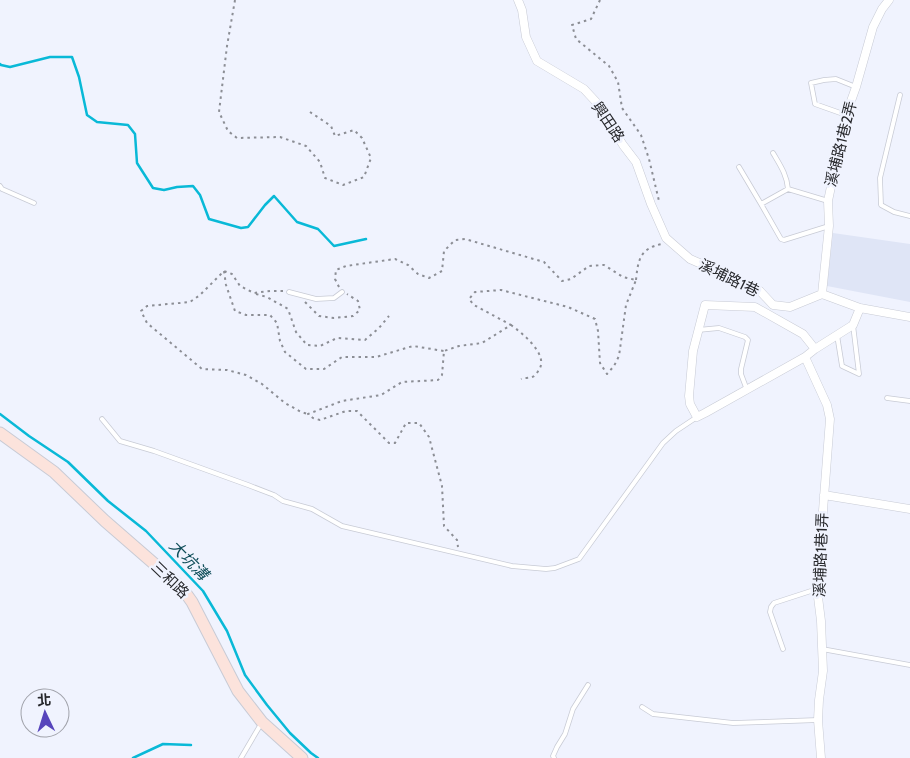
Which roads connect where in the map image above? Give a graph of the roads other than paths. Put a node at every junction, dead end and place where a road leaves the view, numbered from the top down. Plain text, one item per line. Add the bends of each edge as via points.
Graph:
1 (518, 0) edge
2 (888, 0) edge
3 (856, 87) junction
4 (900, 95) dead end
5 (846, 115) junction
6 (772, 153) dead end
7 (739, 167) dead end
8 (0, 186) edge
9 (788, 189) junction
10 (828, 201) junction
11 (34, 203) dead end
12 (761, 204) junction
13 (910, 216) edge
14 (829, 226) junction
15 (666, 238) joint
16 (289, 292) road end
17 (342, 292) road end
18 (822, 294) junction
19 (860, 308) junction
20 (910, 317) edge
21 (853, 325) junction
22 (698, 330) junction
23 (837, 335) junction
24 (814, 350) junction
25 (805, 357) junction
26 (747, 390) junction
27 (887, 398) dead end
28 (910, 401) edge
29 (697, 416) junction
30 (102, 419) dead end
31 (0, 433) edge
32 (824, 496) junction
33 (910, 509) edge
34 (817, 589) junction
35 (783, 649) dead end
36 (822, 649) junction
37 (910, 665) edge
38 (588, 685) dead end
39 (642, 707) dead end
40 (818, 720) junction
41 (262, 722) junction
42 (241, 758) edge
43 (302, 758) edge
44 (554, 758) edge
45 (821, 758) edge

1 - 15 street, 興田路 via 526,37 537,61 584,89 597,103 636,162
2 - 3 street, 溪埔路1巷2弄 via 873,27
3 - 5 street, 溪埔路1巷2弄
3 - 5 lane via 836,79 811,83 815,104
4 - 13 lane via 880,178 880,206
5 - 10 street, 溪埔路1巷2弄
6 - 9 lane via 788,180
7 - 12 lane
8 - 11 lane
9 - 10 lane
9 - 12 lane
10 - 14 street, 溪埔路1巷2弄
12 - 14 lane via 780,239
14 - 18 street, 溪埔路1巷2弄
15 - 18 street, 溪埔路1巷 via 690,259 759,290 773,305 790,307
16 - 17 lane via 316,299 334,298
18 - 19 street
19 - 20 street
19 - 21 street
21 - 23 street
21 - 23 lane via 859,374 842,366
22 - 24 street via 705,305 755,307 803,334
22 - 26 lane via 719,328 748,340 741,368
22 - 29 street via 689,396
23 - 24 street
24 - 25 street
25 - 26 street
25 - 32 street, 溪埔路1巷1弄 via 830,419
26 - 29 street
27 - 28 lane
29 - 30 lane via 663,443 579,559 546,569 512,566 342,526 312,509 120,441
31 - 41 main road, 三和路 via 54,472 182,588 238,691
32 - 33 street
32 - 34 street, 溪埔路1巷1弄
34 - 35 lane via 774,603 771,607
34 - 36 street, 溪埔路1巷1弄
36 - 37 lane
36 - 40 street, 溪埔路1巷1弄
38 - 44 lane via 573,709
39 - 40 lane via 653,714 733,723
40 - 45 street, 溪埔路1巷1弄
41 - 42 lane
41 - 43 main road, 三和路

